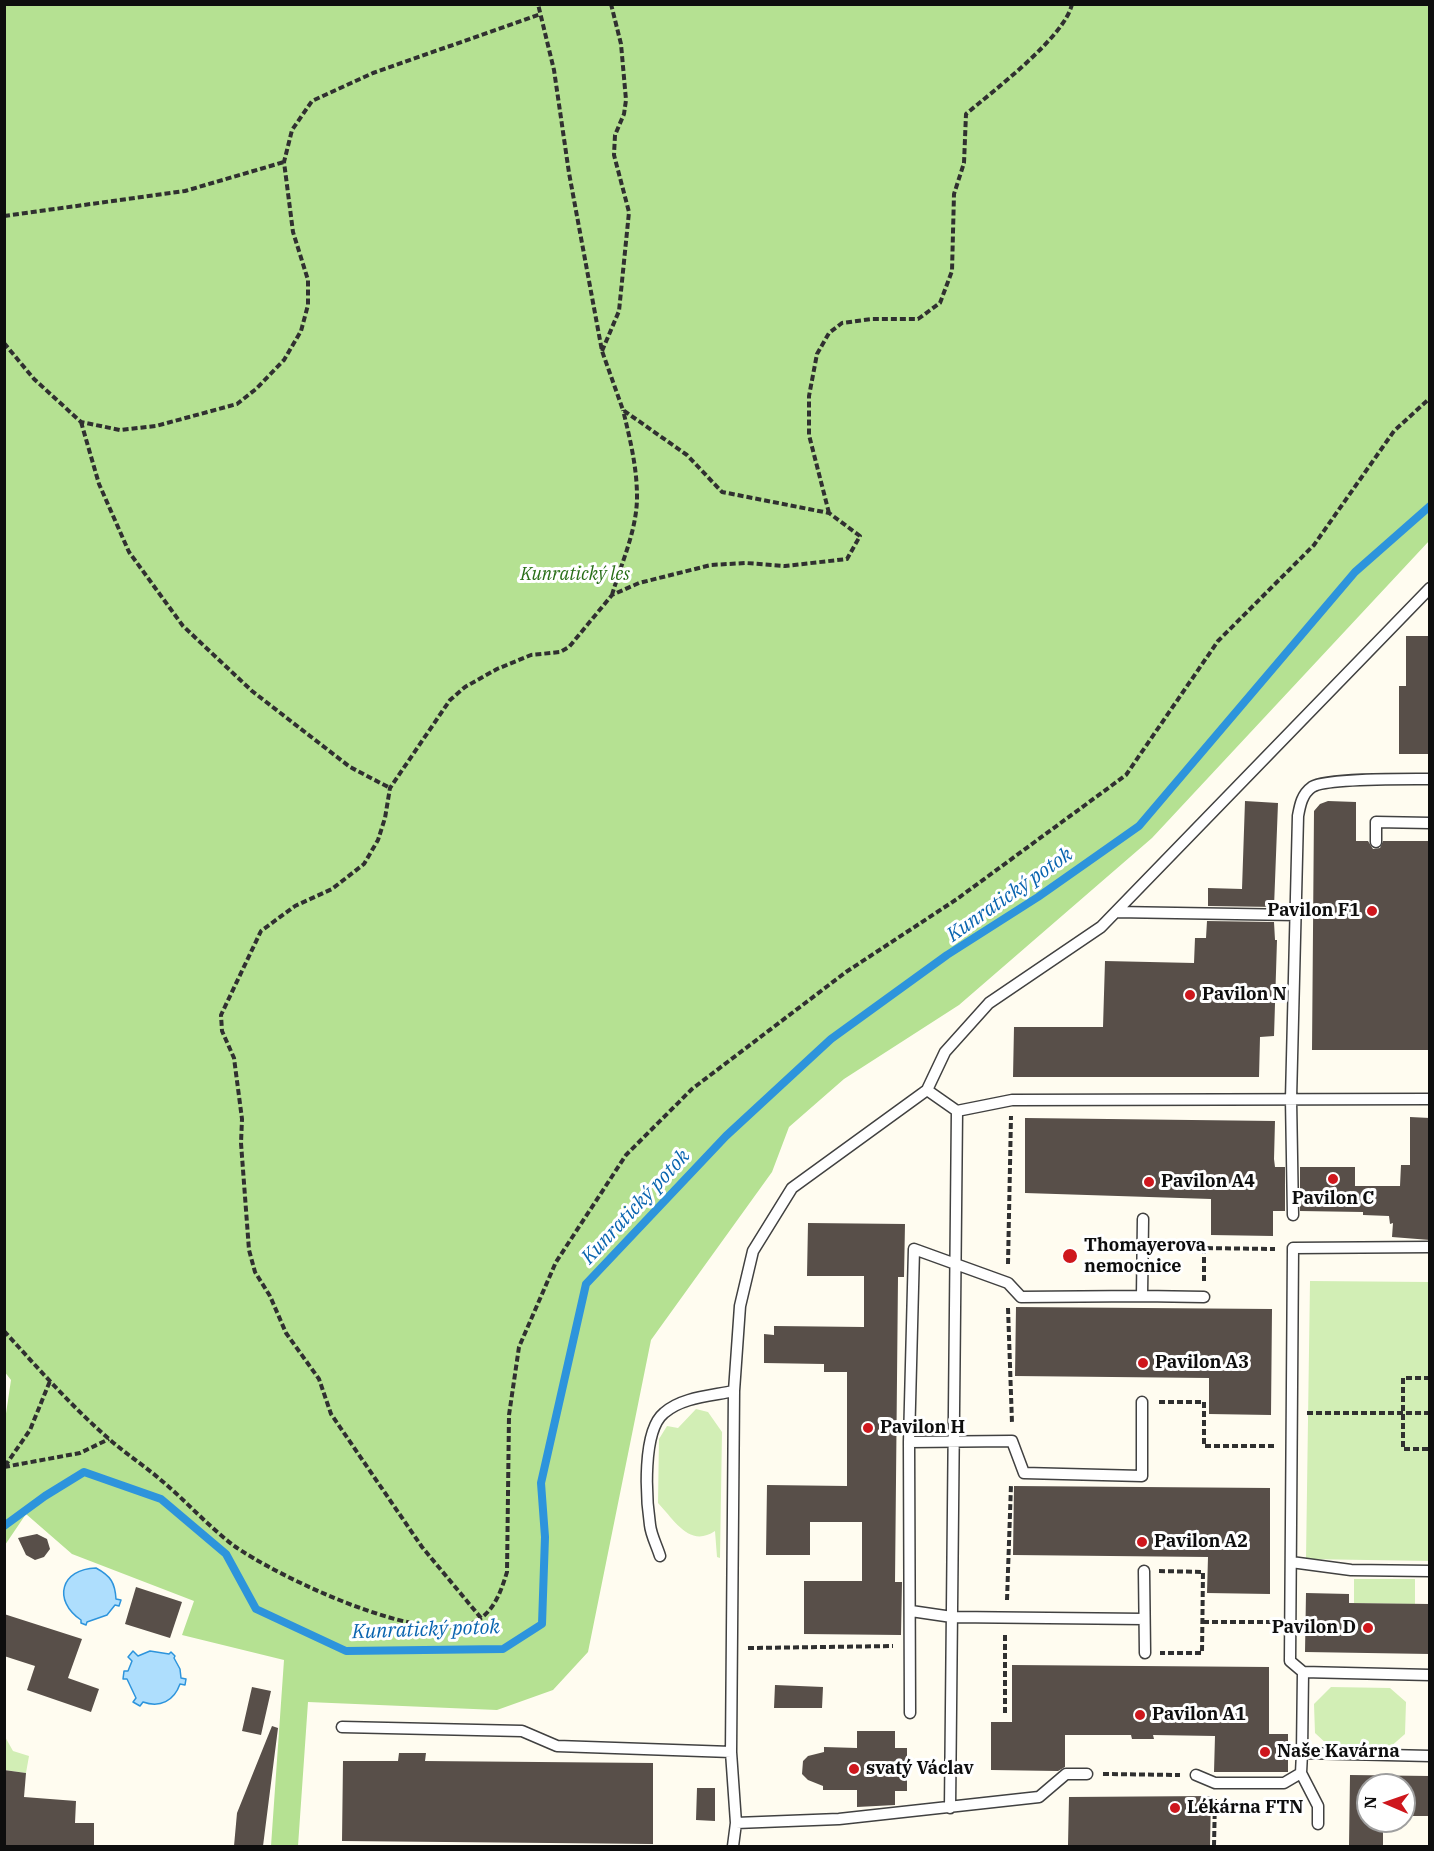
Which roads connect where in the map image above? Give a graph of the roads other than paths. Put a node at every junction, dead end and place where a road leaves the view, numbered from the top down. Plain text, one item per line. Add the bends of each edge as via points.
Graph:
1 (1430, 588) edge
2 (1430, 778) edge
3 (1430, 823) edge
4 (1376, 842) dead end
5 (1116, 912) junction
6 (1296, 915) junction
7 (927, 1090) junction
8 (1291, 1099) junction
9 (1430, 1099) edge
10 (957, 1111) junction
11 (1293, 1215) dead end
12 (1143, 1219) dead end
13 (1430, 1247) edge
14 (956, 1262) junction
15 (1142, 1296) junction
16 (1204, 1297) road end
17 (734, 1391) junction
18 (1142, 1402) road end
19 (953, 1441) junction
20 (909, 1442) junction
21 (660, 1556) dead end
22 (1291, 1562) junction
23 (1144, 1571) road end
24 (1430, 1571) edge
25 (911, 1611) junction
26 (952, 1617) junction
27 (1144, 1619) junction
28 (1144, 1653) road end
29 (1302, 1672) junction
30 (1430, 1675) edge
31 (910, 1713) dead end
32 (342, 1727) dead end
33 (731, 1752) junction
34 (1302, 1753) junction
35 (1430, 1756) edge
36 (1302, 1773) junction
37 (1087, 1774) road end
38 (1196, 1775) road end
39 (950, 1808) junction
40 (736, 1823) junction
41 (1318, 1824) dead end
42 (733, 1846) edge

1 - 5 lane
2 - 6 lane via 1313,786 1302,799 1298,816
3 - 4 lane via 1376,822
5 - 6 lane
5 - 7 lane via 1101,927 989,1003 945,1052
6 - 8 lane
7 - 10 lane
7 - 17 lane via 792,1188 753,1251 740,1306
8 - 9 lane
8 - 10 lane via 1012,1100
8 - 11 lane
10 - 14 lane
12 - 15 lane
13 - 22 lane via 1293,1248
14 - 15 lane via 1008,1283 1021,1297
14 - 19 lane
14 - 20 lane via 914,1249
15 - 16 lane
17 - 21 lane via 681,1402 663,1413 653,1427 648,1449 650,1526
17 - 33 lane
18 - 19 lane via 1142,1476 1024,1473 1012,1441
19 - 20 lane
19 - 26 lane
20 - 25 lane
22 - 24 lane via 1351,1570
22 - 29 lane via 1290,1661
23 - 27 lane
25 - 26 lane
25 - 31 lane
26 - 27 lane
26 - 39 lane
27 - 28 lane
29 - 30 lane
29 - 34 lane
32 - 33 lane via 522,1731 557,1746
33 - 40 lane
34 - 35 lane
34 - 36 lane
36 - 38 lane via 1284,1783 1215,1783
36 - 41 lane via 1318,1806
37 - 39 lane via 1066,1774 1039,1797
39 - 40 lane via 839,1819
40 - 42 lane

